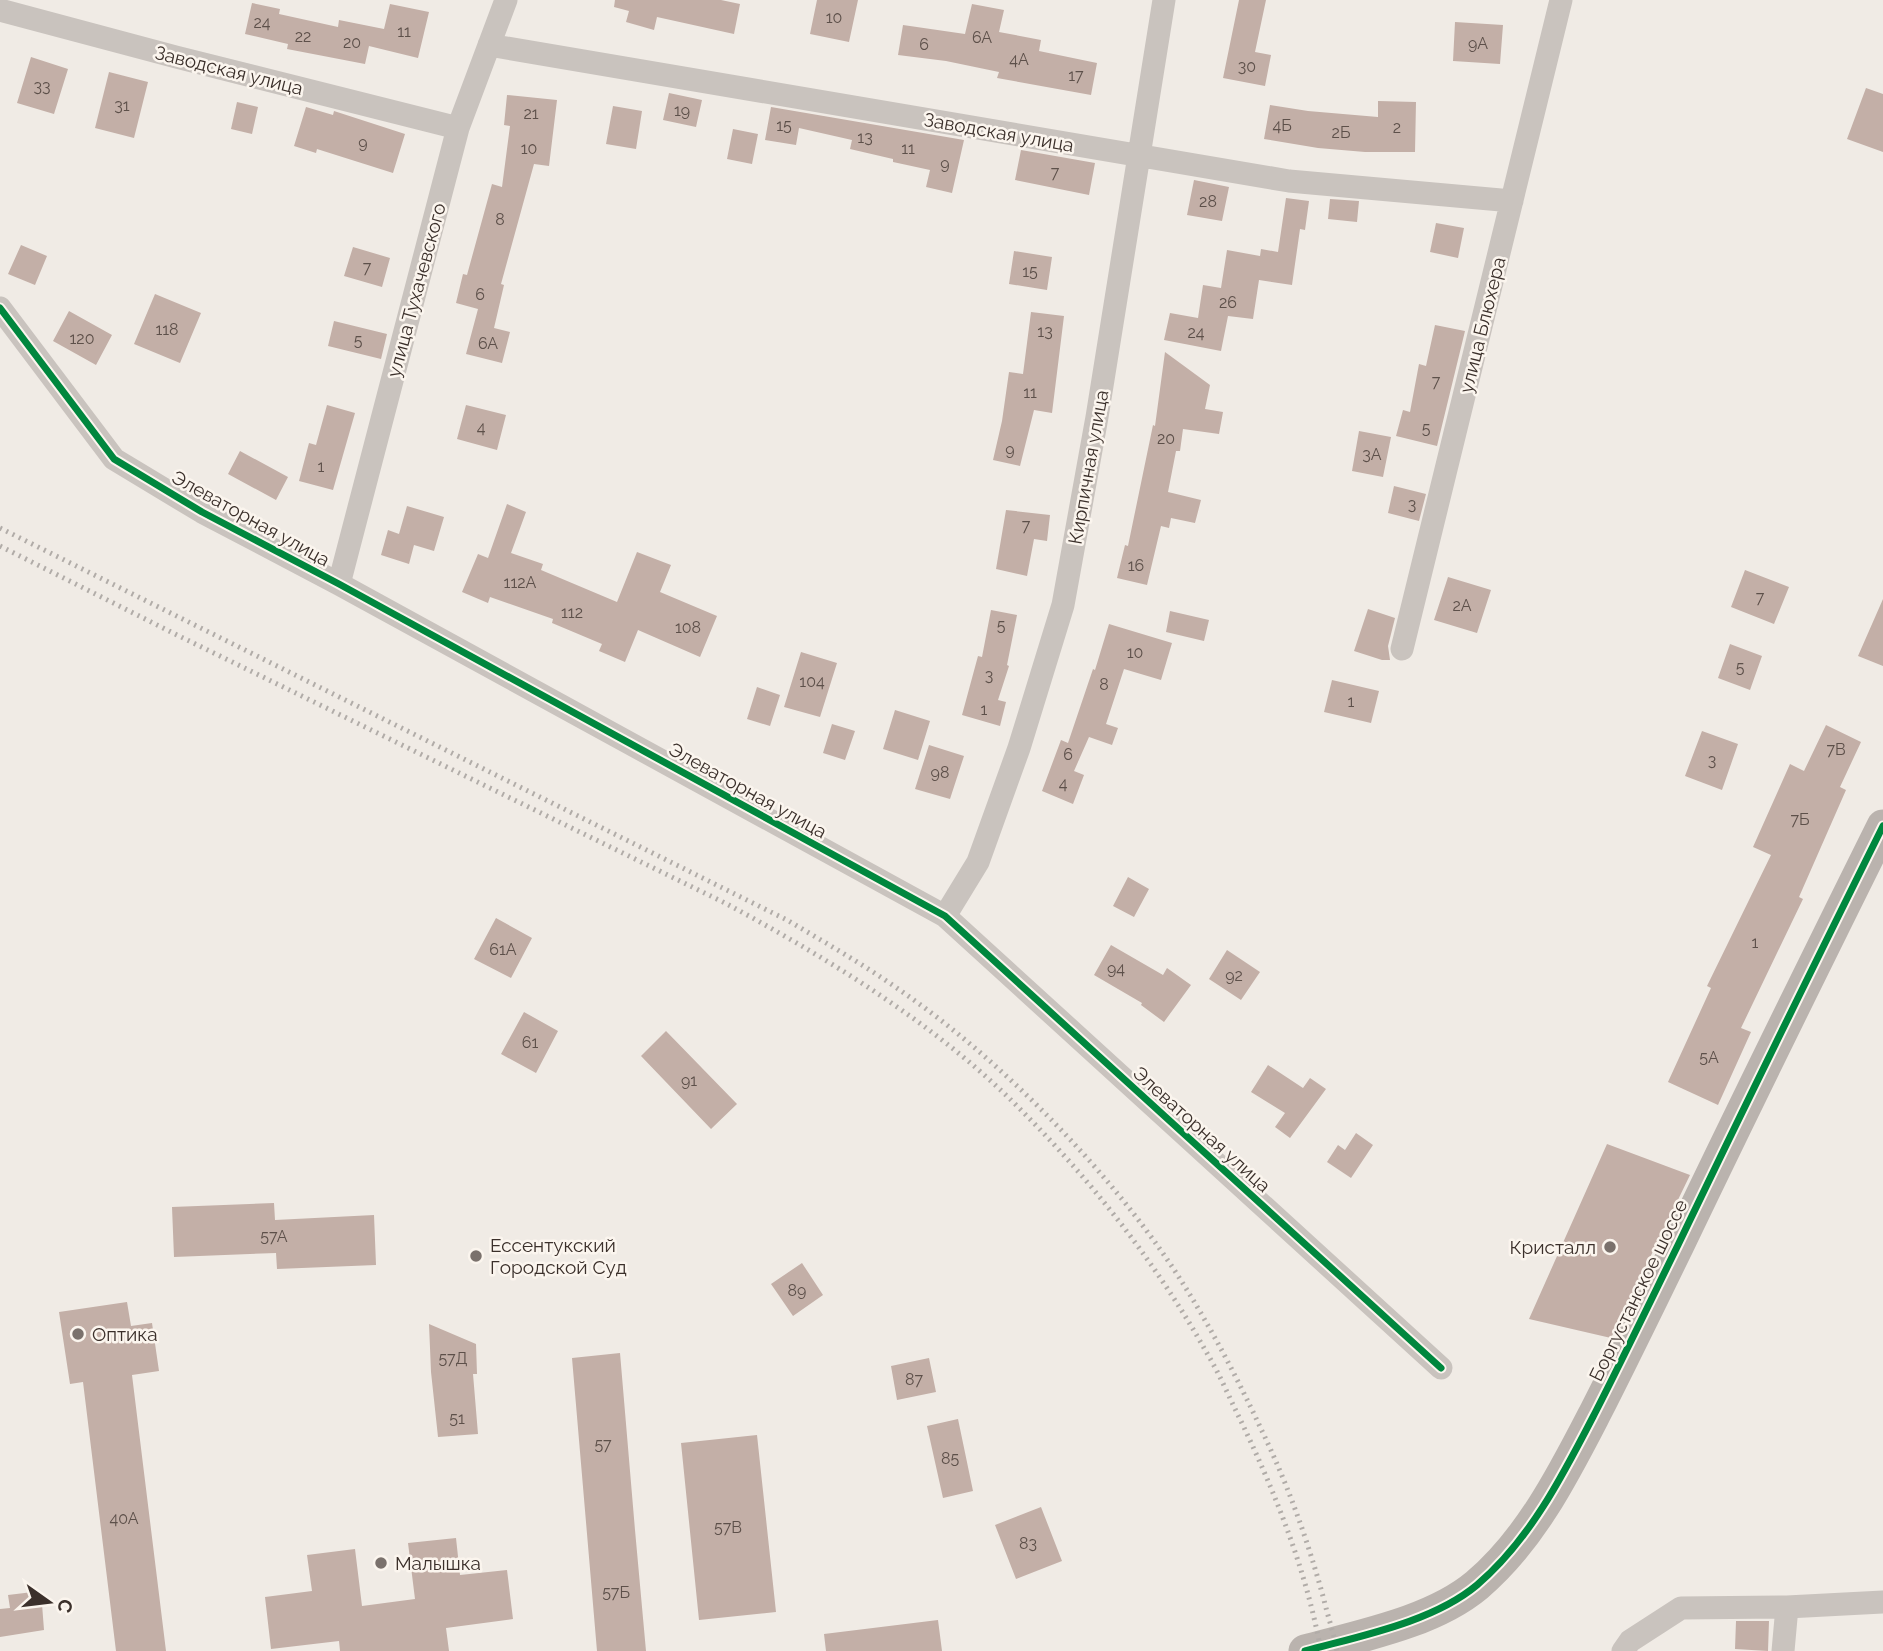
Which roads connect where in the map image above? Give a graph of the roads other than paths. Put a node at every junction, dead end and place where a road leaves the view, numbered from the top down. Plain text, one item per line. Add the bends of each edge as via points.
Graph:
1 (506, 0) edge
2 (1164, 0) edge
3 (1561, 0) edge
4 (0, 10) edge
5 (489, 45) junction
6 (458, 128) junction
7 (1138, 156) junction
8 (1512, 201) junction
9 (0, 308) edge
10 (339, 584) junction
11 (1402, 649) dead end
12 (1883, 826) edge
13 (945, 916) junction
14 (1441, 1368) dead end
15 (1883, 1602) edge
16 (1787, 1607) junction
17 (1305, 1651) edge
18 (1623, 1651) edge
19 (1783, 1651) edge

1 - 5 street, улица Тухачевского
2 - 7 street, Кирпичная улица
3 - 8 street, улица Блюхера
4 - 6 street, Заводская улица
5 - 6 street, улица Тухачевского
5 - 7 street, Заводская улица
6 - 10 street, улица Тухачевского
7 - 8 street, Заводская улица via 1289,181
7 - 13 street, Кирпичная улица via 1063,605 978,862
8 - 11 street, улица Блюхера
9 - 10 street, Элеваторная улица via 114,458 202,512
10 - 13 street, Элеваторная улица
12 - 17 street, Боргустанское шоссе via 1628,1347 1536,1518 1476,1586 1443,1607
13 - 14 street, Элеваторная улица
15 - 16 street
16 - 18 street via 1681,1608
16 - 19 street

